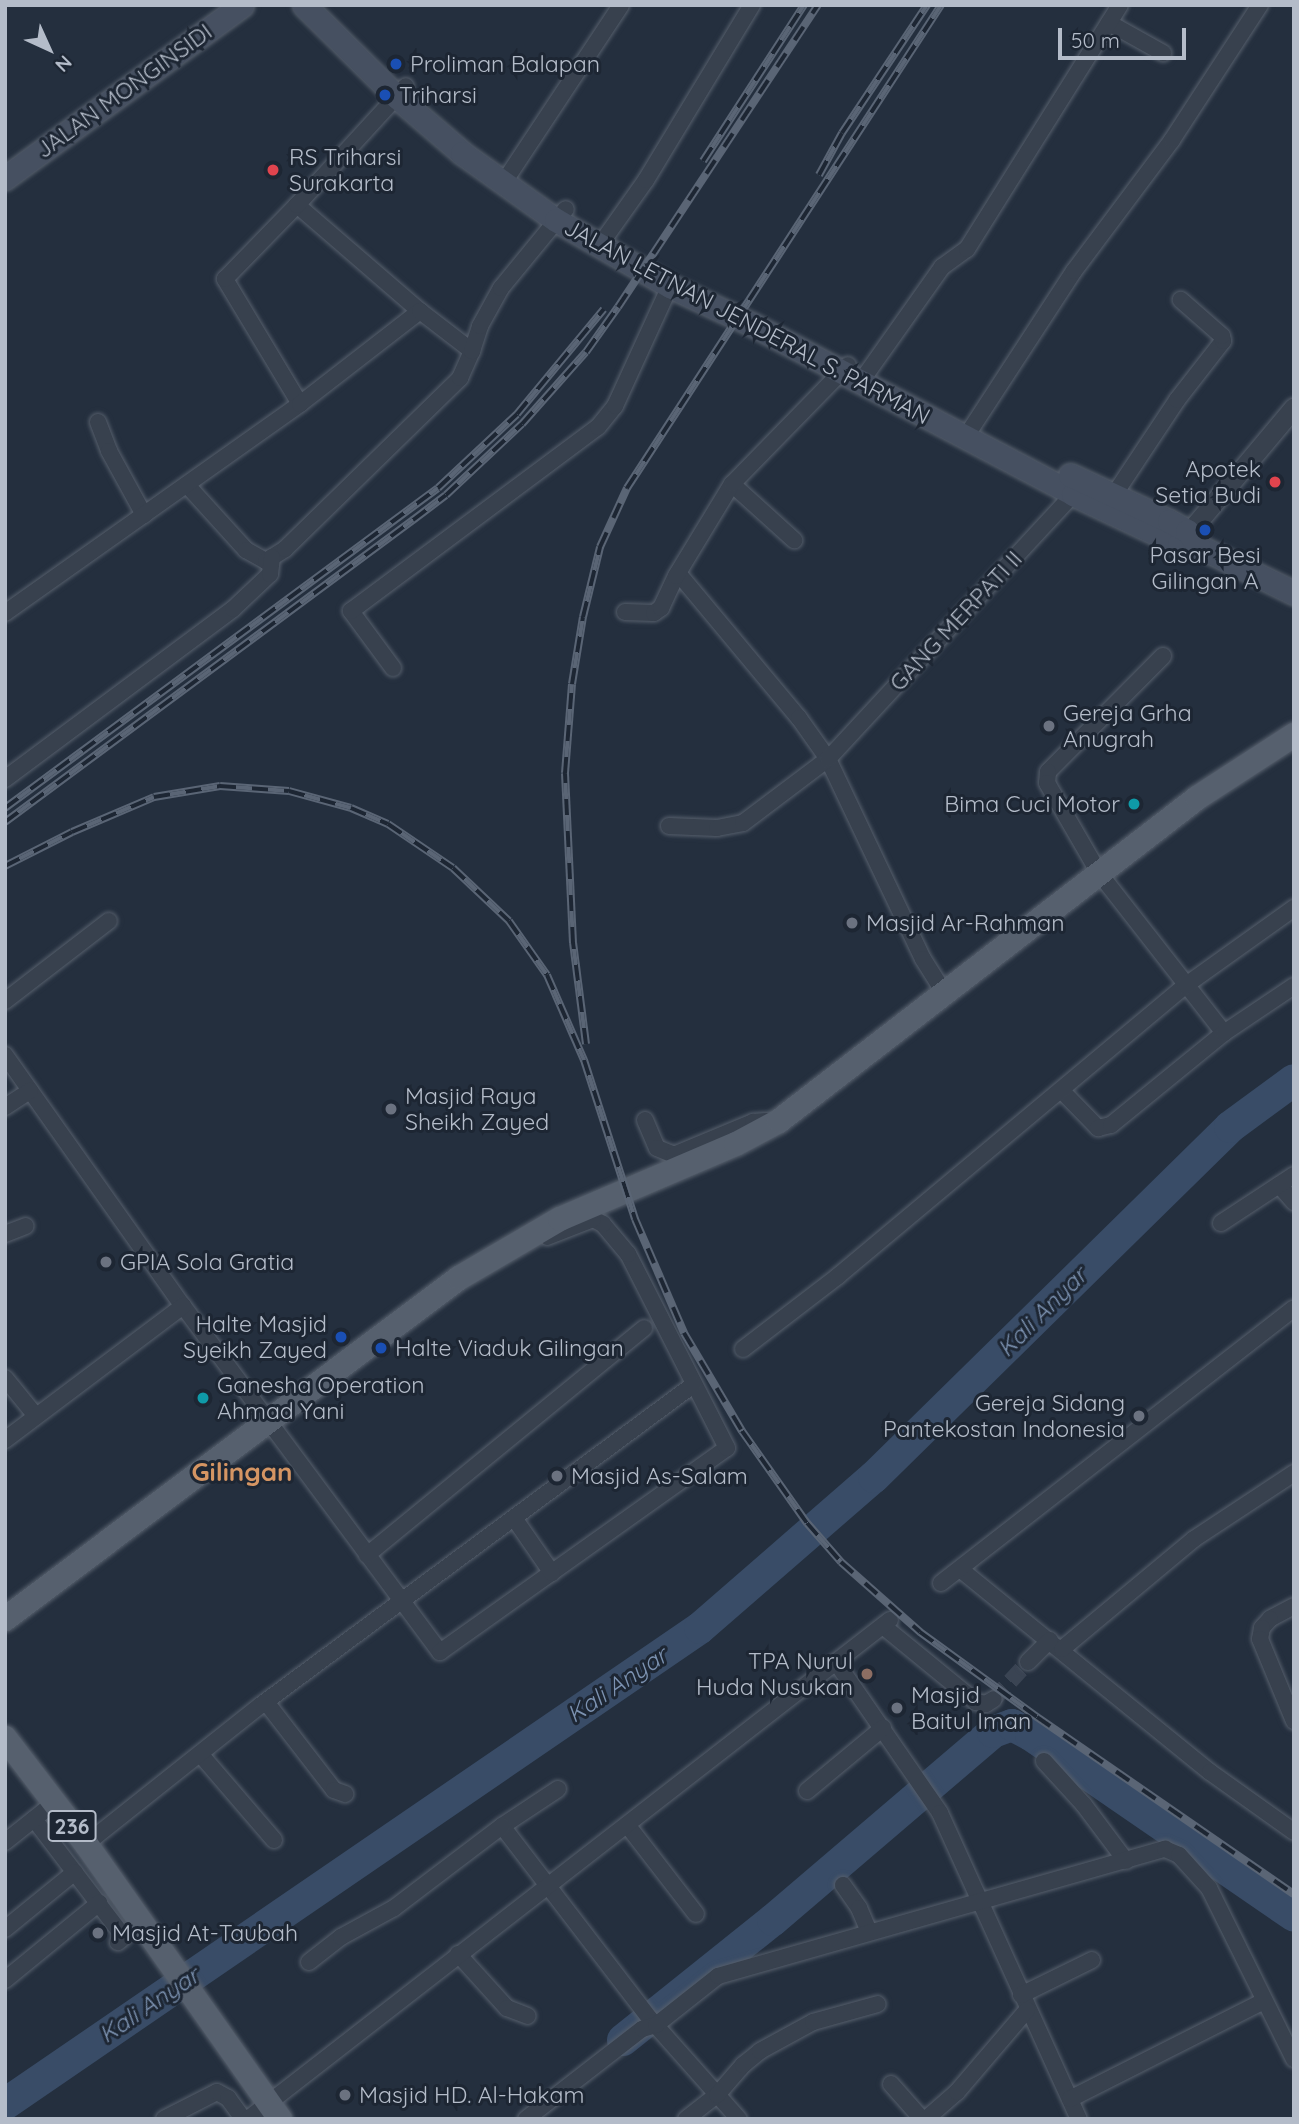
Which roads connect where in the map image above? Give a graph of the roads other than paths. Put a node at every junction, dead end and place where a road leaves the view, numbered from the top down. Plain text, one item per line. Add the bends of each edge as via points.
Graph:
1 (242, 5) edge
2 (304, 5) edge
3 (327, 5) edge
4 (621, 5) edge
5 (752, 5) edge
6 (1120, 5) edge
7 (1260, 5) edge
8 (1108, 23) junction
9 (1163, 53) dead end
10 (401, 91) junction
11 (510, 173) junction
12 (5, 178) edge
13 (297, 205) junction
14 (561, 215) junction
15 (607, 235) junction
16 (670, 286) junction
17 (1181, 300) dead end
18 (420, 311) junction
19 (472, 351) junction
20 (852, 370) junction
21 (300, 404) junction
22 (1294, 407) edge
23 (99, 422) dead end
24 (969, 433) junction
25 (732, 484) junction
26 (187, 485) junction
27 (1079, 488) junction
28 (1114, 495) junction
29 (144, 515) junction
30 (794, 540) dead end
31 (1189, 541) junction
32 (272, 557) junction
33 (678, 573) junction
34 (1294, 593) edge
35 (625, 612) dead end
36 (5, 613) edge
37 (1163, 656) dead end
38 (393, 667) dead end
39 (1294, 735) edge
40 (828, 759) junction
41 (5, 779) edge
42 (669, 826) dead end
43 (1099, 873) junction
44 (1294, 908) edge
45 (109, 921) dead end
46 (1186, 985) junction
47 (1294, 986) edge
48 (945, 994) junction
49 (5, 1001) edge
50 (1224, 1033) junction
51 (5, 1055) edge
52 (30, 1091) junction
53 (1062, 1091) junction
54 (5, 1107) edge
55 (645, 1120) dead end
56 (779, 1121) junction
57 (1294, 1175) edge
58 (1279, 1185) junction
59 (1294, 1202) edge
60 (1221, 1223) dead end
61 (26, 1226) dead end
62 (5, 1234) edge
63 (493, 1255) junction
64 (183, 1306) junction
65 (1294, 1308) edge
66 (644, 1328) dead end
67 (743, 1349) dead end
68 (5, 1378) edge
69 (693, 1385) junction
70 (36, 1416) junction
71 (270, 1422) junction
72 (5, 1440) edge
73 (1294, 1473) edge
74 (514, 1518) junction
75 (367, 1555) junction
76 (960, 1569) junction
77 (552, 1573) junction
78 (941, 1583) dead end
79 (403, 1601) junction
80 (1294, 1606) edge
81 (5, 1619) edge
82 (1056, 1645) junction
83 (836, 1662) junction
84 (1028, 1662) tunnel mouth
85 (994, 1699) dead end
86 (267, 1702) junction
87 (1293, 1716) edge
88 (883, 1728) junction
89 (5, 1738) edge
90 (201, 1755) junction
91 (1044, 1760) dead end
92 (558, 1789) dead end
93 (807, 1791) dead end
94 (345, 1794) dead end
95 (54, 1803) junction
96 (33, 1819) junction
97 (502, 1826) junction
98 (628, 1826) junction
99 (1294, 1831) edge
100 (274, 1840) dead end
101 (5, 1842) edge
102 (86, 1844) junction
103 (1126, 1861) junction
104 (75, 1872) junction
105 (843, 1885) dead end
106 (548, 1886) junction
107 (982, 1902) junction
108 (99, 1903) junction
109 (696, 1914) dead end
110 (6, 1927) edge
111 (869, 1932) junction
112 (118, 1942) dead end
113 (458, 1954) junction
114 (1092, 1960) dead end
115 (309, 1962) dead end
116 (5, 1980) edge
117 (1264, 2001) junction
118 (1024, 2003) junction
119 (878, 2004) dead end
120 (528, 2016) dead end
121 (654, 2023) junction
122 (1294, 2059) edge
123 (891, 2084) dead end
124 (717, 2095) junction
125 (1070, 2099) junction
126 (274, 2111) edge
127 (164, 2119) edge
128 (246, 2119) edge
129 (526, 2119) edge
130 (686, 2119) edge
131 (739, 2119) edge
132 (924, 2119) edge
133 (1079, 2119) edge

1 - 12 main road, JALAN MONGINSIDI
2 - 10 main road, JALAN LETNAN JENDERAL S. PARMAN
3 - 10 main road, JALAN LETNAN JENDERAL S. PARMAN
4 - 11 street
5 - 15 street via 646,180
6 - 8 street
7 - 24 street via 1172,140 1074,271
8 - 9 street
8 - 20 street via 967,249 942,267
10 - 11 main road, JALAN LETNAN JENDERAL S. PARMAN
10 - 13 street
10 - 14 main road, JALAN LETNAN JENDERAL S. PARMAN via 502,185
11 - 14 main road, JALAN LETNAN JENDERAL S. PARMAN
13 - 18 street
13 - 21 street via 228,273 225,283
14 - 15 main road, JALAN LETNAN JENDERAL S. PARMAN
14 - 16 main road, JALAN LETNAN JENDERAL S. PARMAN
14 - 19 street via 501,288
15 - 20 main road, JALAN LETNAN JENDERAL S. PARMAN
16 - 20 main road, JALAN LETNAN JENDERAL S. PARMAN
16 - 38 street via 615,406 598,427 351,611
17 - 28 street via 1223,341
18 - 19 street
18 - 21 street
19 - 32 street via 460,378
20 - 24 main road, JALAN LETNAN JENDERAL S. PARMAN
20 - 25 street
21 - 26 street
22 - 31 street
23 - 29 street via 109,451
24 - 27 main road, JALAN LETNAN JENDERAL S. PARMAN
25 - 30 street
25 - 33 street
26 - 29 street
26 - 32 street via 246,550 262,561
27 - 28 main road, JALAN LETNAN JENDERAL S. PARMAN
27 - 31 main road, JALAN LETNAN JENDERAL S. PARMAN
27 - 40 street, GANG MERPATI II
28 - 31 main road, JALAN LETNAN JENDERAL S. PARMAN
29 - 36 street
31 - 34 main road, JALAN LETNAN JENDERAL S. PARMAN
32 - 41 street via 270,574 233,609
33 - 35 street via 658,611
33 - 40 street
37 - 43 street via 1046,775
39 - 43 main road via 1197,798
40 - 42 street, GANG MERPATI II via 743,823 717,828
40 - 48 street via 923,959
43 - 46 street
43 - 48 main road
44 - 46 street
45 - 49 street
46 - 50 street
46 - 53 street
47 - 50 street
48 - 56 main road
50 - 53 street via 1111,1125 1098,1128
51 - 52 street
52 - 54 street
52 - 64 street
53 - 67 street
55 - 56 street via 657,1148 674,1155 752,1122
56 - 63 main road via 560,1219
57 - 58 street
58 - 59 street
58 - 60 street
61 - 62 street
63 - 69 street via 599,1220 628,1254
63 - 71 main road
64 - 70 street
64 - 71 street
65 - 76 street
66 - 75 street
68 - 70 street
69 - 74 street
69 - 77 street via 726,1448
70 - 72 street
71 - 75 street
71 - 81 main road
73 - 82 street via 1201,1534
74 - 77 street
74 - 79 street
75 - 79 street
76 - 78 street
76 - 82 street
77 - 79 street via 440,1652
79 - 86 street
80 - 87 street via 1270,1619 1260,1639
82 - 84 street
82 - 99 street via 1210,1772
83 - 85 street via 886,1623 976,1702 986,1704
83 - 88 street
83 - 98 street
86 - 90 street
86 - 94 street via 334,1790
88 - 93 street
88 - 107 street via 934,1804
89 - 95 main road, 236
90 - 100 street
90 - 102 street
91 - 103 street
92 - 97 street
95 - 96 street
95 - 102 main road, 236
96 - 101 street
96 - 104 street
97 - 106 street
97 - 115 street via 394,1908 341,1937
98 - 106 street
98 - 109 street
102 - 126 main road, 236
103 - 107 street
103 - 117 street via 1166,1849 1199,1872
104 - 108 street
104 - 110 street
105 - 111 street
106 - 113 street
106 - 121 street
107 - 111 street
107 - 118 street
108 - 112 street via 124,1937
108 - 116 street
111 - 121 street via 718,1976
113 - 120 street via 507,2008
113 - 126 street
114 - 118 street
117 - 122 street
117 - 125 street
118 - 125 street
118 - 132 street via 957,2092
119 - 124 street via 813,2022 789,2034 743,2065
121 - 124 street
121 - 129 street
123 - 132 street
124 - 130 street
124 - 131 street
125 - 133 street
126 - 128 street
127 - 128 street via 217,2092

